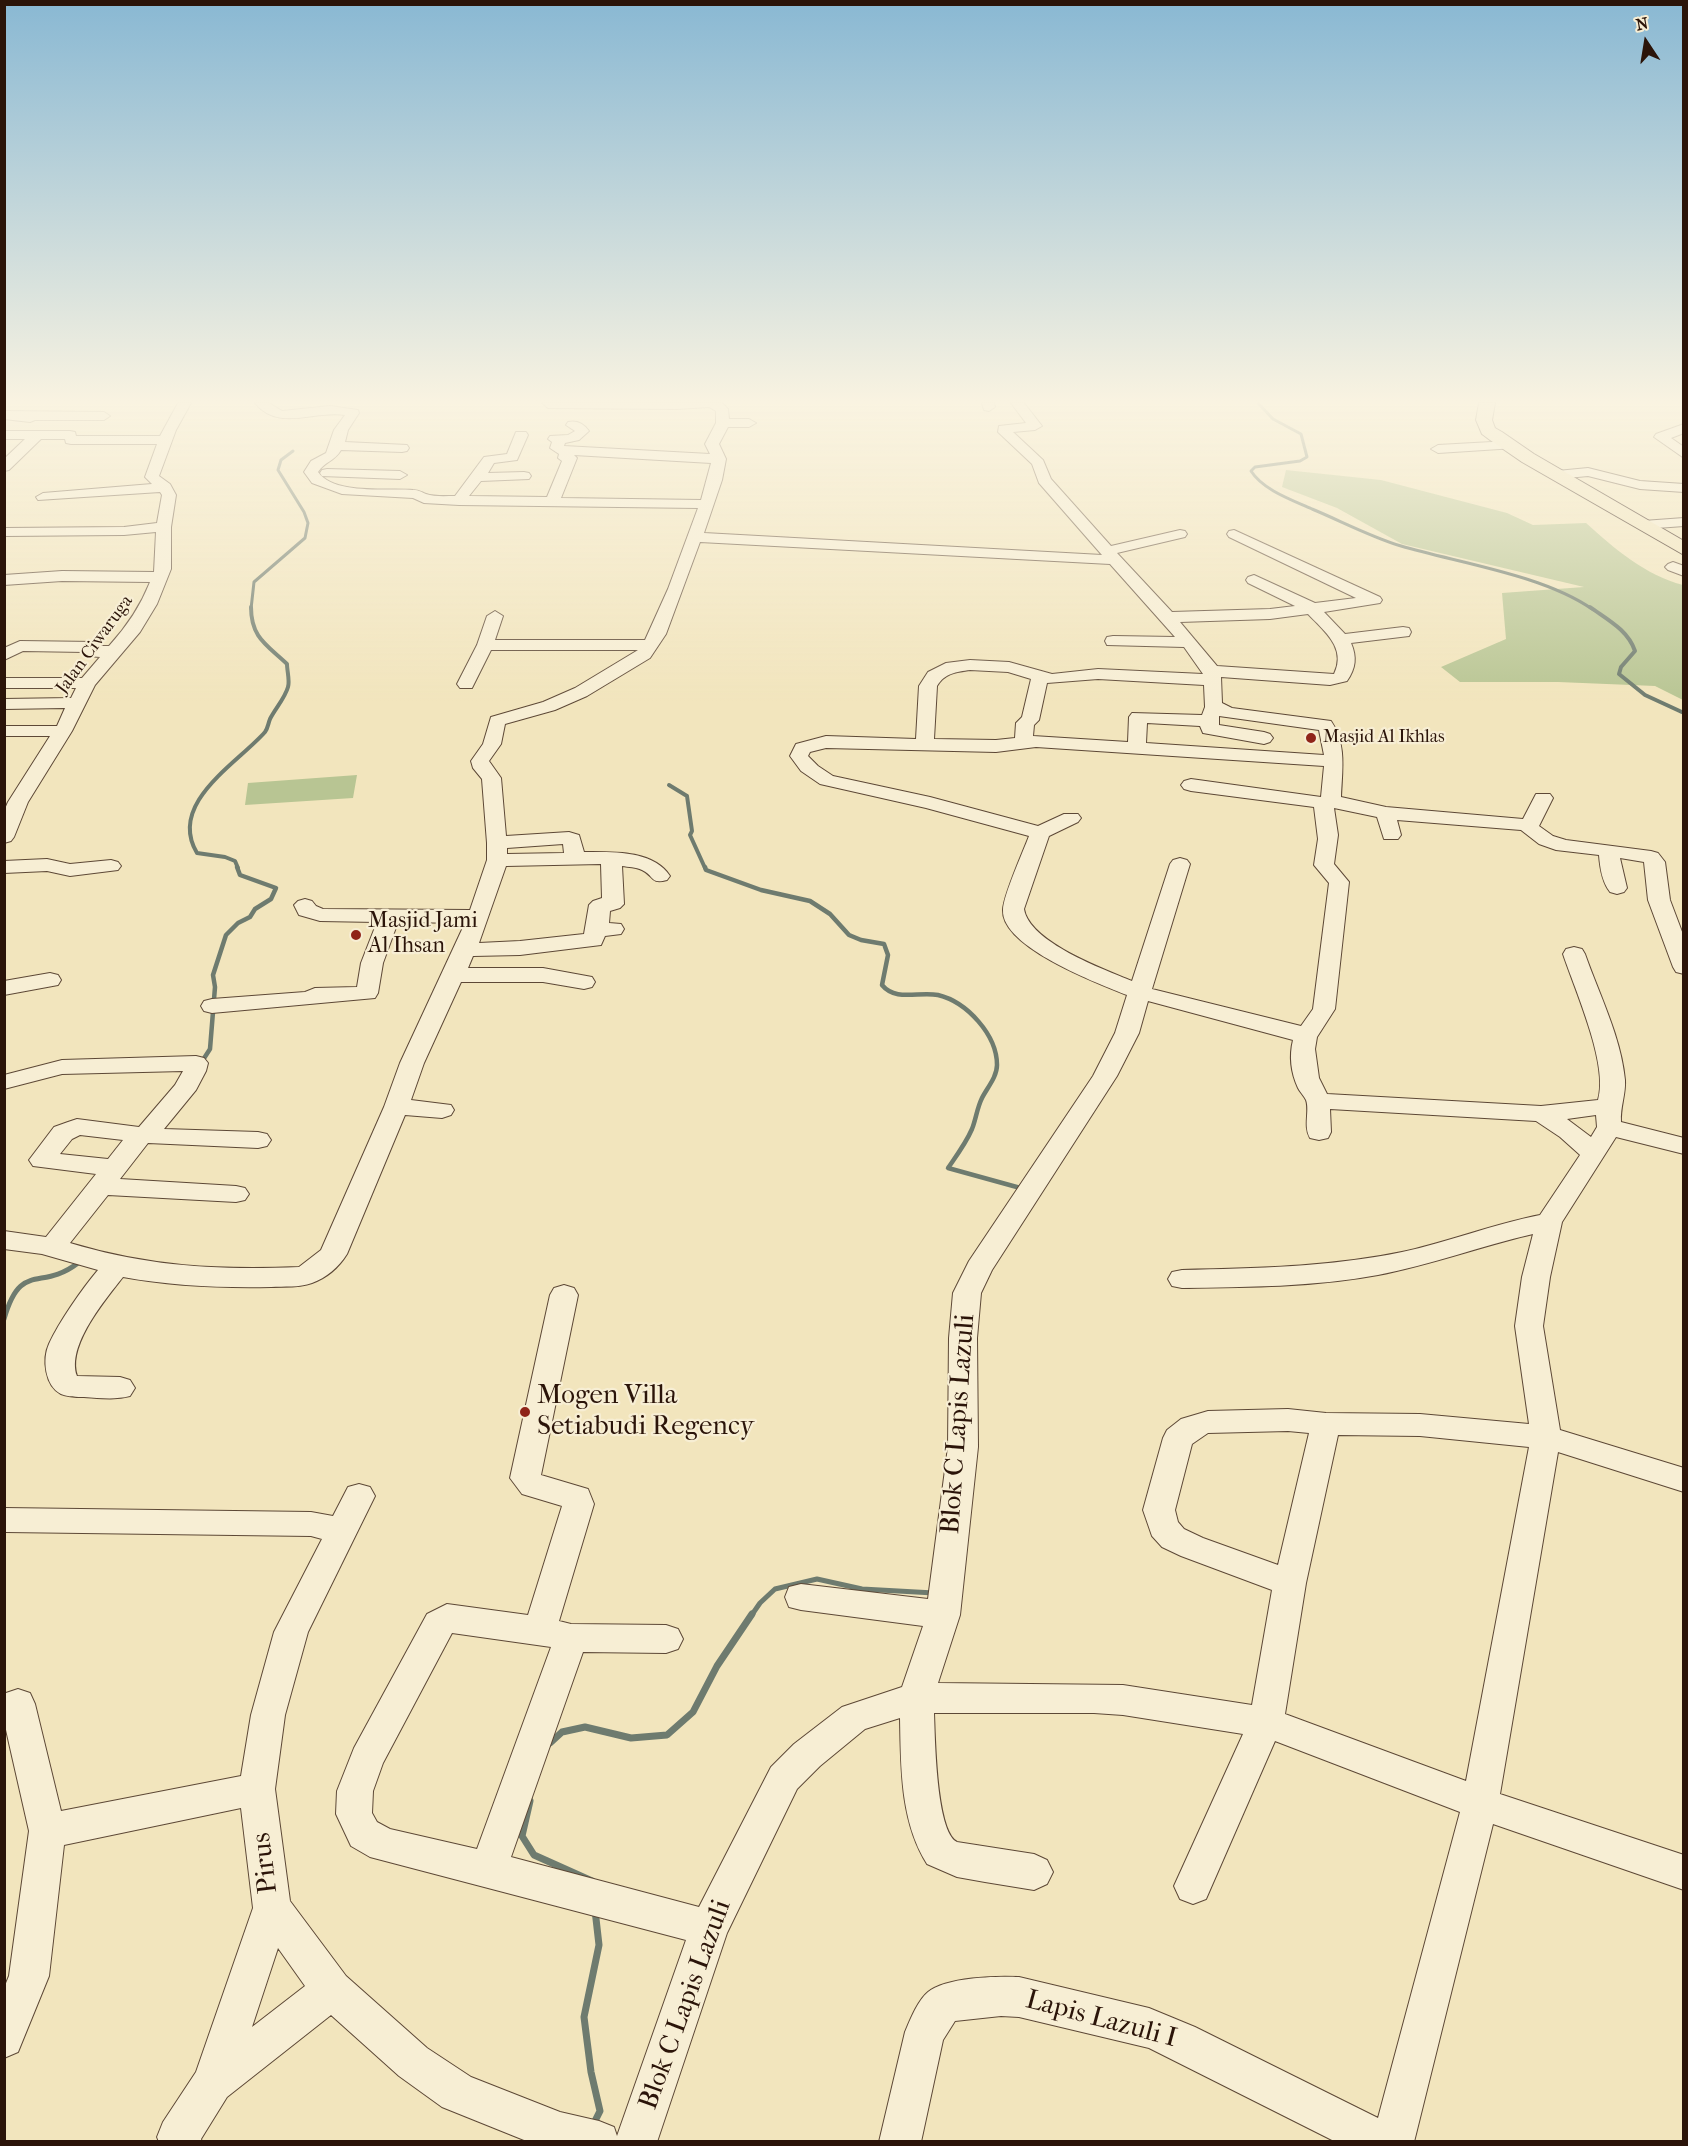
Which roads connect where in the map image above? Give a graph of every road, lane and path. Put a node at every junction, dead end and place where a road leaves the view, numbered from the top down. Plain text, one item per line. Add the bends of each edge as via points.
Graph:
1 (168, 503) edge
2 (640, 503) edge
3 (1065, 503) edge
4 (1605, 503) edge
5 (705, 504) joint
6 (1683, 522) edge
7 (1643, 525) junction
8 (164, 527) junction
9 (4, 532) edge
10 (1180, 534) dead end
11 (1234, 534) dead end
12 (696, 537) junction
13 (1683, 549) edge
14 (1111, 555) junction
15 (160, 577) junction
16 (1254, 580) dead end
17 (8, 583) edge
18 (1312, 608) junction
19 (495, 616) dead end
20 (1168, 617) junction
21 (1402, 632) dead end
22 (1341, 639) junction
23 (1188, 642) junction
24 (485, 645) junction
25 (649, 645) junction
26 (114, 651) junction
27 (4, 655) edge
28 (1113, 674) junction
29 (1212, 676) junction
30 (1040, 677) junction
31 (4, 683) edge
32 (87, 683) junction
33 (466, 684) dead end
34 (76, 703) junction
35 (10, 705) edge
36 (1211, 714) junction
37 (4, 720) edge
38 (4, 730) edge
39 (63, 730) junction
40 (1264, 738) dead end
41 (1024, 742) junction
42 (932, 745) junction
43 (1136, 748) junction
44 (1333, 761) junction
45 (1191, 785) dead end
46 (1543, 798) dead end
47 (1329, 802) junction
48 (1386, 813) junction
49 (9, 817) edge
50 (1071, 819) dead end
51 (1526, 825) junction
52 (1040, 833) junction
53 (1391, 835) dead end
54 (4, 837) edge
55 (1610, 850) junction
56 (497, 851) junction
57 (611, 858) junction
58 (1180, 864) dead end
59 (111, 866) dead end
60 (4, 867) edge
61 (660, 876) dead end
62 (1617, 888) dead end
63 (305, 905) dead end
64 (390, 916) junction
65 (478, 917) junction
66 (1574, 954) dead end
67 (548, 961) dead end
68 (460, 962) junction
69 (1683, 967) edge
70 (50, 980) dead end
71 (584, 982) dead end
72 (4, 988) edge
73 (1139, 992) junction
74 (212, 1006) dead end
75 (1305, 1037) junction
76 (4, 1082) edge
77 (1320, 1101) junction
78 (396, 1107) junction
79 (442, 1110) dead end
80 (1540, 1114) junction
81 (1608, 1116) junction
82 (1320, 1132) dead end
83 (143, 1135) junction
84 (258, 1140) dead end
85 (1683, 1146) edge
86 (1593, 1155) junction
87 (107, 1177) junction
88 (236, 1194) dead end
89 (1549, 1222) junction
90 (4, 1240) edge
91 (62, 1250) junction
92 (4, 1258) edge
93 (117, 1266) junction
94 (1182, 1279) dead end
95 (564, 1295) dead end
96 (120, 1388) dead end
97 (1326, 1424) junction
98 (1546, 1437) junction
99 (1683, 1480) edge
100 (359, 1496) dead end
101 (6, 1520) dead end
102 (340, 1530) junction
103 (1290, 1583) junction
104 (801, 1597) dead end
105 (943, 1615) junction
106 (555, 1634) junction
107 (666, 1640) dead end
108 (916, 1698) junction
109 (18, 1704) dead end
110 (1266, 1722) junction
111 (257, 1789) junction
112 (1480, 1803) junction
113 (47, 1831) junction
114 (488, 1869) junction
115 (1034, 1872) dead end
116 (1683, 1873) edge
117 (1193, 1886) dead end
118 (272, 1908) junction
119 (709, 1928) junction
120 (332, 1990) junction
121 (4, 2038) edge
122 (213, 2083) junction
123 (178, 2140) edge
124 (599, 2142) edge
125 (636, 2142) edge
126 (900, 2142) edge
127 (1381, 2142) edge
128 (1393, 2142) edge

1 - 8 street, Jalan Ciwaruga
2 - 5 street
3 - 14 street
4 - 7 main road
5 - 12 street
6 - 7 street
7 - 13 main road
8 - 9 street
8 - 15 street, Jalan Ciwaruga
10 - 14 street
11 - 18 street via 1374,600
12 - 14 street
12 - 25 street via 658,634
14 - 20 street
15 - 17 street via 62,576
15 - 26 street, Jalan Ciwaruga via 149,604
16 - 18 street
18 - 20 street via 1270,614
18 - 22 street
19 - 24 street
20 - 23 street
21 - 22 street
22 - 29 street via 1347,654 1345,669 1336,680
23 - 28 street via 1113,640
23 - 29 street
24 - 25 street
24 - 33 street
25 - 56 street via 638,660 581,692 497,721 492,744 480,761 490,778
26 - 27 street via 20,646
26 - 32 street, Jalan Ciwaruga
28 - 29 street
28 - 30 street
29 - 36 street
30 - 41 street via 1030,720 1025,723
30 - 42 street via 1009,667 946,668 928,686 925,741
31 - 32 street
32 - 34 street, Jalan Ciwaruga
34 - 35 street
34 - 39 street, Jalan Ciwaruga
35 - 37 street
36 - 40 street via 1209,729
36 - 43 street via 1138,717
36 - 44 street via 1228,712 1325,725 1331,734
38 - 39 street
39 - 49 street, Jalan Ciwaruga
41 - 42 street via 996,746
41 - 43 street
42 - 52 street via 826,742 803,748 799,756 801,762 827,780
43 - 44 street
44 - 47 street
45 - 47 street
46 - 51 street via 1533,821
47 - 48 street
47 - 75 street via 1323,821 1328,829 1324,865 1339,885 1324,1009
48 - 51 street
48 - 53 street
49 - 54 street, Jalan Ciwaruga
50 - 52 street
51 - 55 street via 1546,840 1563,846
52 - 73 street via 1014,909 1015,922 1072,964
55 - 62 street via 1610,867
55 - 69 street via 1654,858 1659,900
56 - 57 street
56 - 65 street via 487,897
57 - 61 street via 649,865
57 - 68 street via 613,904 600,905 605,930 593,940
58 - 73 street, Blok C Lapis Lazuli
59 - 60 street via 70,870 47,865
63 - 64 street via 307,910 320,915
64 - 65 street
64 - 74 street via 372,963 367,993
65 - 68 street
66 - 81 street via 1610,1062 1613,1090
67 - 68 street
68 - 71 street
68 - 78 street via 412,1063
70 - 72 street
73 - 75 street
73 - 105 street, Blok C Lapis Lazuli via 1127,1033 1105,1076 979,1268 967,1293 963,1447
75 - 77 street via 1303,1050 1309,1086
76 - 83 street via 63,1067 196,1063 187,1088
77 - 80 street
77 - 82 street
78 - 79 street
78 - 93 street via 333,1254 317,1270 304,1276 211,1278
80 - 81 street
80 - 86 street via 1564,1126
81 - 85 street
81 - 86 street
83 - 84 street
83 - 87 street
83 - 87 street via 72,1128 63,1133 42,1160
86 - 89 street
87 - 88 street
87 - 91 street
89 - 94 street via 1513,1228 1402,1261 1308,1275
89 - 98 street via 1528,1326
90 - 91 street
91 - 92 street via 48,1255 31,1252
91 - 93 street
93 - 96 street via 62,1346 60,1365 63,1380 71,1386
95 - 106 street via 525,1478 533,1486 577,1498
97 - 98 street via 1420,1425
97 - 103 street
97 - 103 street via 1288,1420 1208,1422 1192,1427 1178,1438 1159,1510 1163,1527 1173,1538
98 - 99 street
98 - 112 street
100 - 102 street, Pirus
101 - 102 street via 311,1524
102 - 111 street, Pirus via 291,1632 268,1715
103 - 110 street
104 - 105 street
105 - 108 street, Blok C Lapis Lazuli
106 - 107 street
106 - 114 street
106 - 114 street via 447,1618 439,1624 367,1759 355,1791 354,1814 364,1834 383,1845
108 - 110 street via 1104,1699
108 - 115 street via 922,1798 937,1847 955,1859
108 - 119 street, Blok C Lapis Lazuli via 855,1718 795,1765 784,1778
109 - 113 street
110 - 112 street
110 - 117 street
111 - 113 street
111 - 118 street, Pirus
112 - 116 street
112 - 128 street
113 - 121 street via 29,1976
114 - 119 street
118 - 120 street, Pirus
118 - 122 street
119 - 125 street, Blok C Lapis Lazuli
120 - 122 street
120 - 124 street, Pirus via 413,2062 457,2092 553,2130
122 - 123 street
126 - 127 street, Lapis Lazuli I via 925,2032 942,2006 1000,1996 1054,2004 1149,2028

